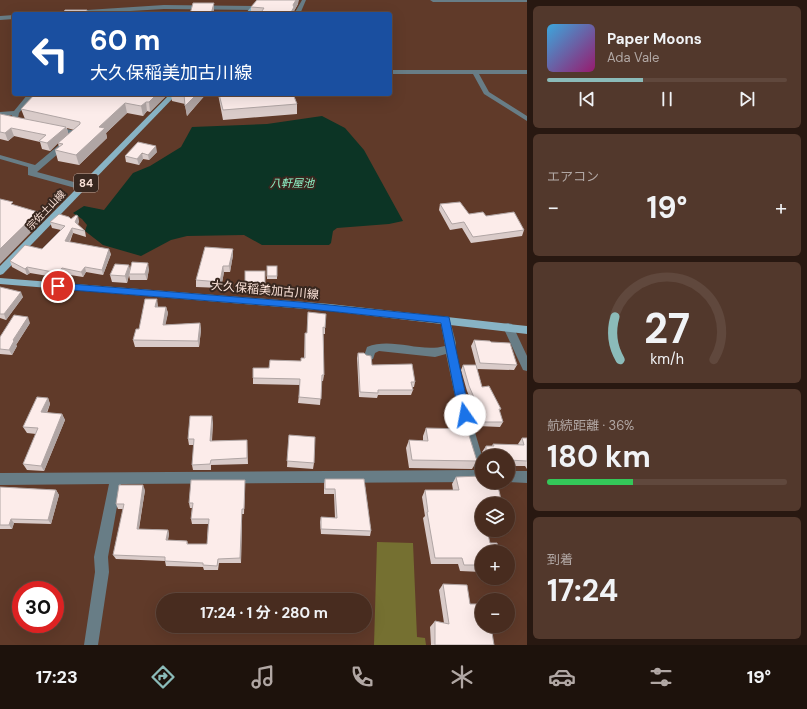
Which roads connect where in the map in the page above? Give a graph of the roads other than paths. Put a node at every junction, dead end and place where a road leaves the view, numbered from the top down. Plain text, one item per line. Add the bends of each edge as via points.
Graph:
1 (260, 0) edge
2 (304, 0) edge
3 (433, 0) edge
4 (527, 0) edge
5 (184, 6) junction
6 (254, 8) junction
7 (88, 12) edge
8 (182, 12) edge
9 (250, 12) edge
10 (298, 12) edge
11 (12, 17) edge
12 (0, 18) edge
13 (392, 72) edge
14 (475, 72) junction
15 (527, 72) edge
16 (29, 96) edge
17 (172, 96) edge
18 (16, 113) junction
19 (0, 114) edge
20 (527, 119) edge
21 (33, 124) edge
22 (48, 127) edge
23 (0, 157) edge
24 (32, 173) junction
25 (82, 187) junction
26 (0, 272) edge
27 (0, 281) edge
28 (445, 320) junction
29 (508, 327) junction
30 (527, 330) edge
31 (450, 349) junction
32 (369, 356) edge
33 (527, 367) edge
34 (475, 452) edge
35 (475, 475) edge
36 (515, 477) edge
37 (527, 477) edge
38 (116, 478) junction
39 (0, 479) edge
40 (91, 645) edge

1 - 6 main road
2 - 10 street
3 - 4 street
5 - 6 street
5 - 7 street
5 - 8 street
6 - 9 main road
11 - 12 street
13 - 14 street
14 - 15 street
14 - 20 street via 486,92
16 - 18 street
17 - 25 main road, 宗佐土山線 / 84
18 - 19 street
18 - 21 street via 15,118 18,122
22 - 24 street via 78,133
23 - 24 street via 32,166
24 - 25 street
25 - 26 main road, 宗佐土山線 / 84
27 - 28 main road, 大久保稲美加古川線 via 300,305
28 - 29 main road, 大久保稲美加古川線
28 - 31 street via 451,343
29 - 30 main road, 大久保稲美加古川線
29 - 33 street
31 - 32 street via 435,353 378,347 371,350
31 - 34 street
35 - 38 street
36 - 37 street
38 - 39 street
38 - 40 street via 101,557 102,572

